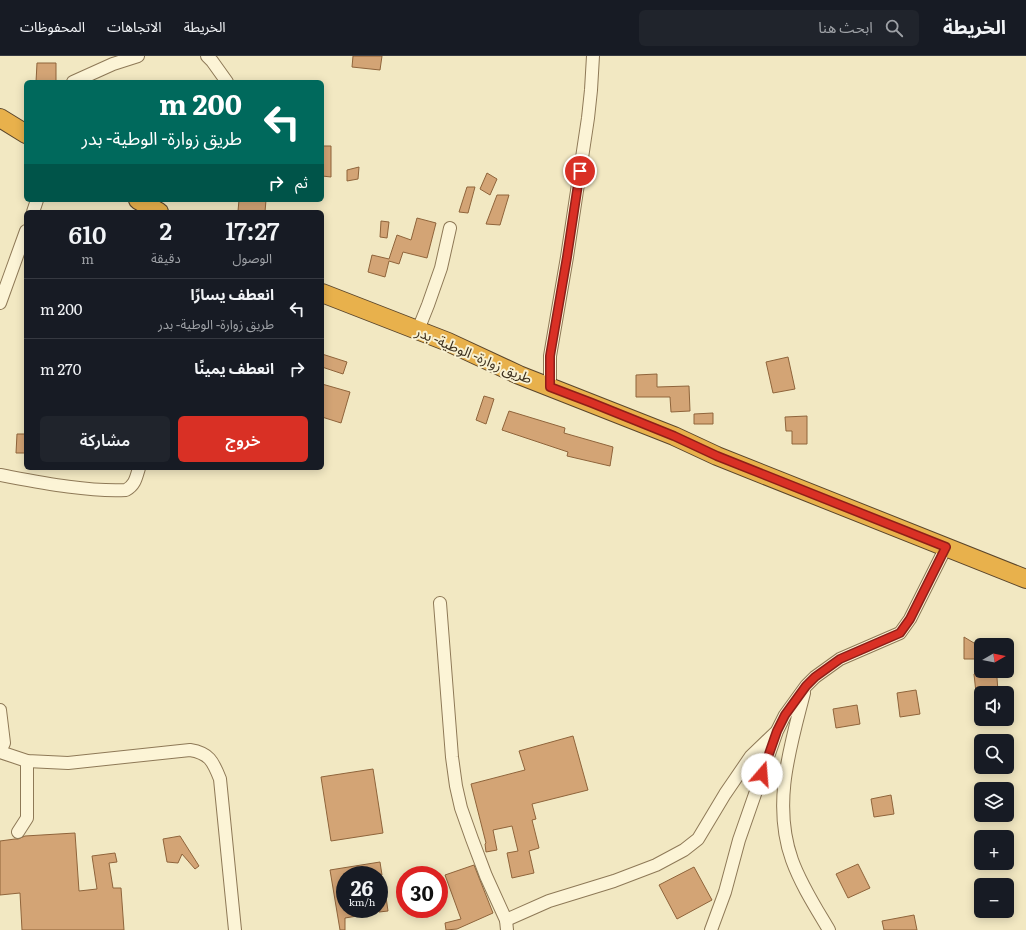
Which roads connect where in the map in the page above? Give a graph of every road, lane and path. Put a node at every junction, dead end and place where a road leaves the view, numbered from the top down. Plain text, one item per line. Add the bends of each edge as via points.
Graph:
1 (138, 56) edge
2 (207, 56) edge
3 (593, 56) edge
4 (77, 80) edge
5 (226, 80) edge
6 (0, 118) edge
7 (24, 133) edge
8 (142, 202) edge
9 (156, 210) edge
10 (450, 228) dead end
11 (24, 237) edge
12 (324, 294) edge
13 (0, 303) edge
14 (418, 330) junction
15 (550, 387) junction
16 (138, 470) edge
17 (0, 475) edge
18 (946, 547) junction
19 (1026, 579) edge
20 (440, 603) dead end
21 (806, 686) junction
22 (0, 710) edge
23 (777, 731) junction
24 (0, 751) edge
25 (27, 761) junction
26 (18, 832) dead end
27 (506, 925) edge
28 (235, 930) edge
29 (711, 930) edge
30 (829, 930) edge

1 - 4 street
2 - 5 street
3 - 15 street via 588,118 550,356
6 - 7 highway
8 - 9 highway
10 - 14 street via 441,268
11 - 13 street
12 - 14 highway, طريق زوارة- الوطية- بدر
14 - 15 highway, طريق زوارة- الوطية- بدر
15 - 18 highway, طريق زوارة- الوطية- بدر
16 - 17 street via 135,482 126,490 85,488
18 - 19 highway, طريق زوارة- الوطية- بدر
18 - 21 street via 910,619 900,633 840,659
20 - 27 street via 456,786 472,839
21 - 23 street
21 - 30 street via 788,753 782,806 792,860
22 - 24 street via 4,743
23 - 27 street via 751,756 698,839 684,850 656,865 614,881 549,901
23 - 29 street
24 - 25 street
25 - 26 street via 27,818
25 - 28 street via 68,762 190,750 207,756 220,778

